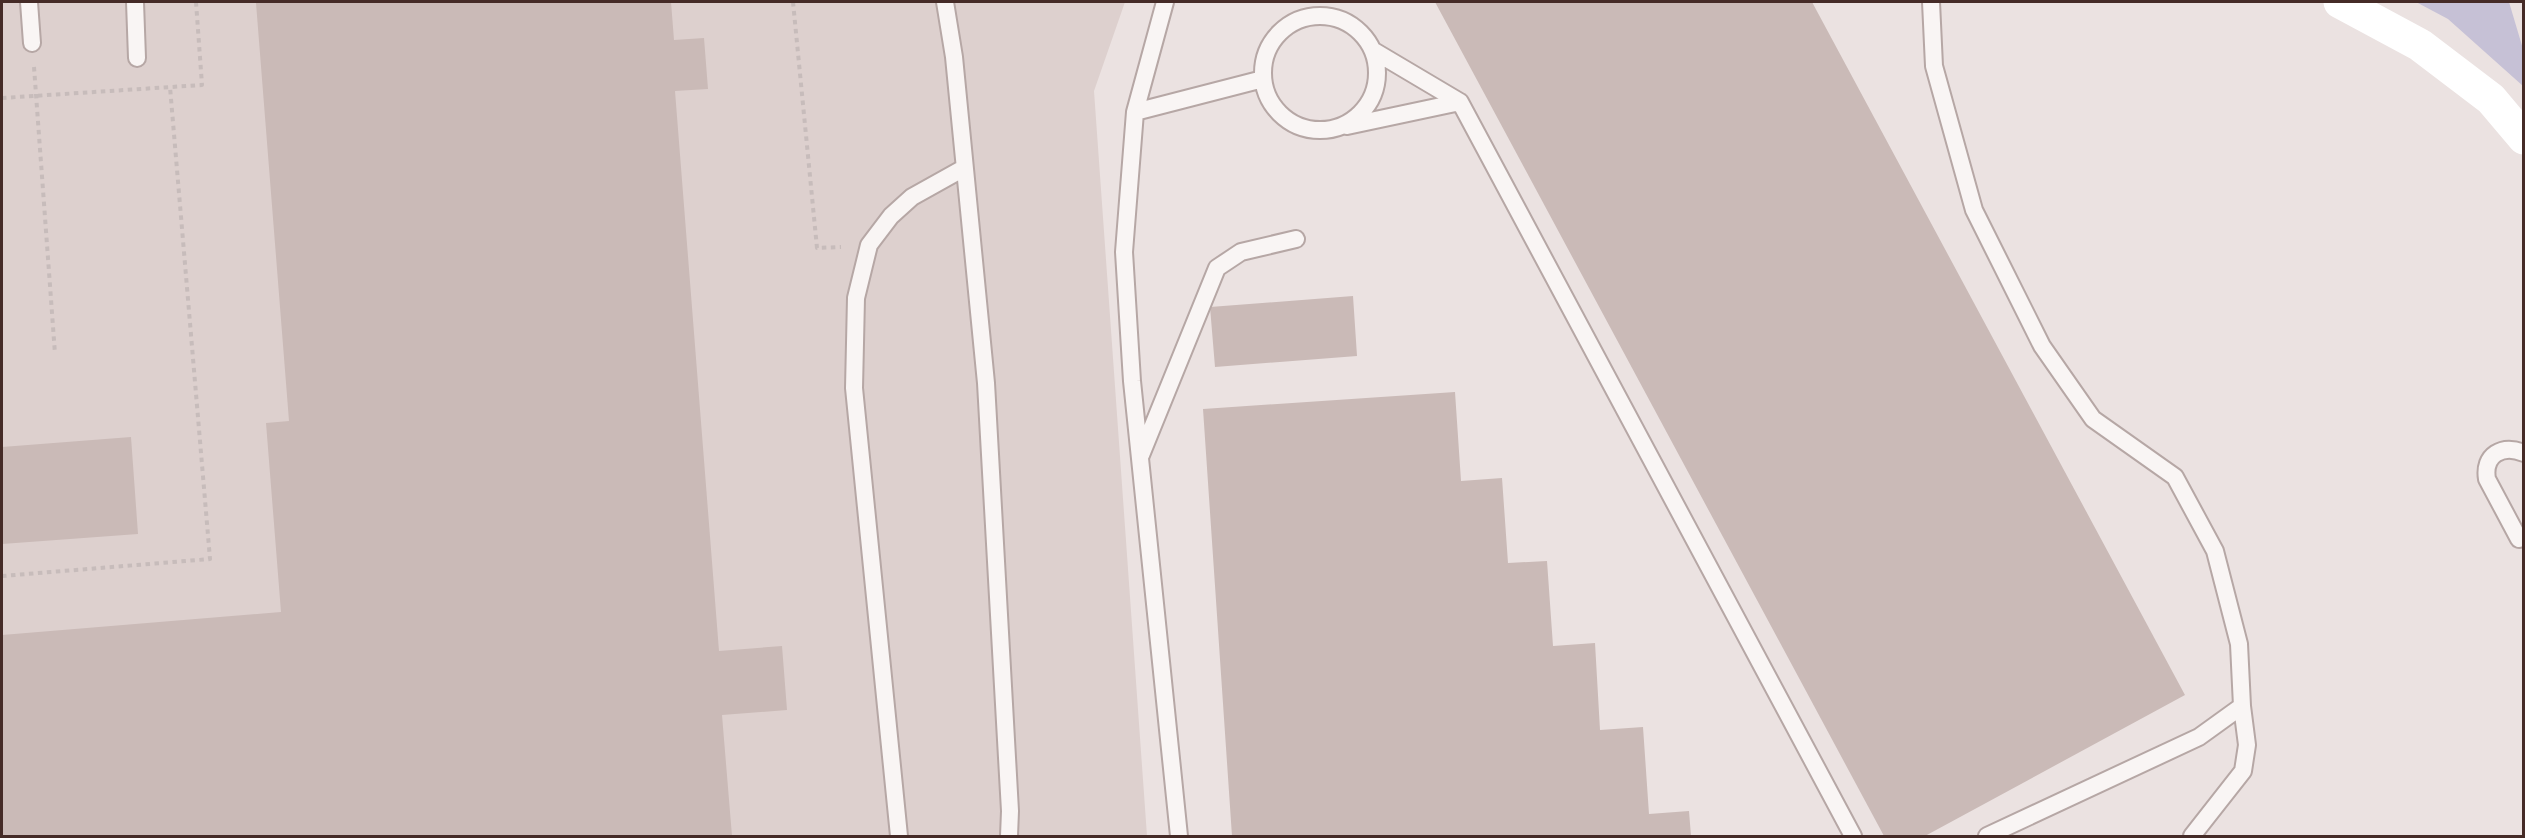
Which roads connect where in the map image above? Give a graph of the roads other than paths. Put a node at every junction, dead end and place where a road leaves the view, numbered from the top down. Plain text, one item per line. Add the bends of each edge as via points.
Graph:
1 (29, 2) edge
2 (135, 2) edge
3 (945, 2) edge
4 (1165, 2) edge
5 (1931, 2) edge
6 (2340, 2) edge
7 (32, 43) road end
8 (1374, 51) junction
9 (137, 58) dead end
10 (1263, 79) junction
11 (1460, 102) junction
12 (1135, 112) junction
13 (1340, 128) junction
14 (2523, 138) edge
15 (964, 168) junction
16 (1296, 239) dead end
17 (2523, 453) edge
18 (1140, 459) junction
19 (2519, 539) dead end
20 (2242, 706) junction
21 (899, 837) edge
22 (1009, 837) edge
23 (1179, 837) edge
24 (1853, 837) edge
25 (1987, 837) edge
26 (2192, 837) edge

1 - 7 lane
2 - 9 lane
3 - 15 lane
4 - 12 lane
5 - 20 lane via 1934,66 1974,210 2042,346 2093,419 2175,477 2215,551 2239,644
6 - 14 main road via 2420,45 2491,99
8 - 10 lane via 1364,35 1334,16 1298,19 1270,43
8 - 11 lane
8 - 13 lane via 1378,69 1372,97 1356,118
10 - 12 lane
10 - 13 lane via 1272,104 1290,122 1306,129
11 - 13 lane
11 - 24 lane
12 - 18 lane via 1124,252
15 - 21 lane via 912,197 891,216 869,245 856,298 854,388
15 - 22 lane via 986,383
16 - 18 lane via 1241,252 1217,268
17 - 19 lane via 2502,450 2488,461 2486,470
18 - 23 lane
20 - 25 lane via 2199,737
20 - 26 lane via 2247,745 2243,771

